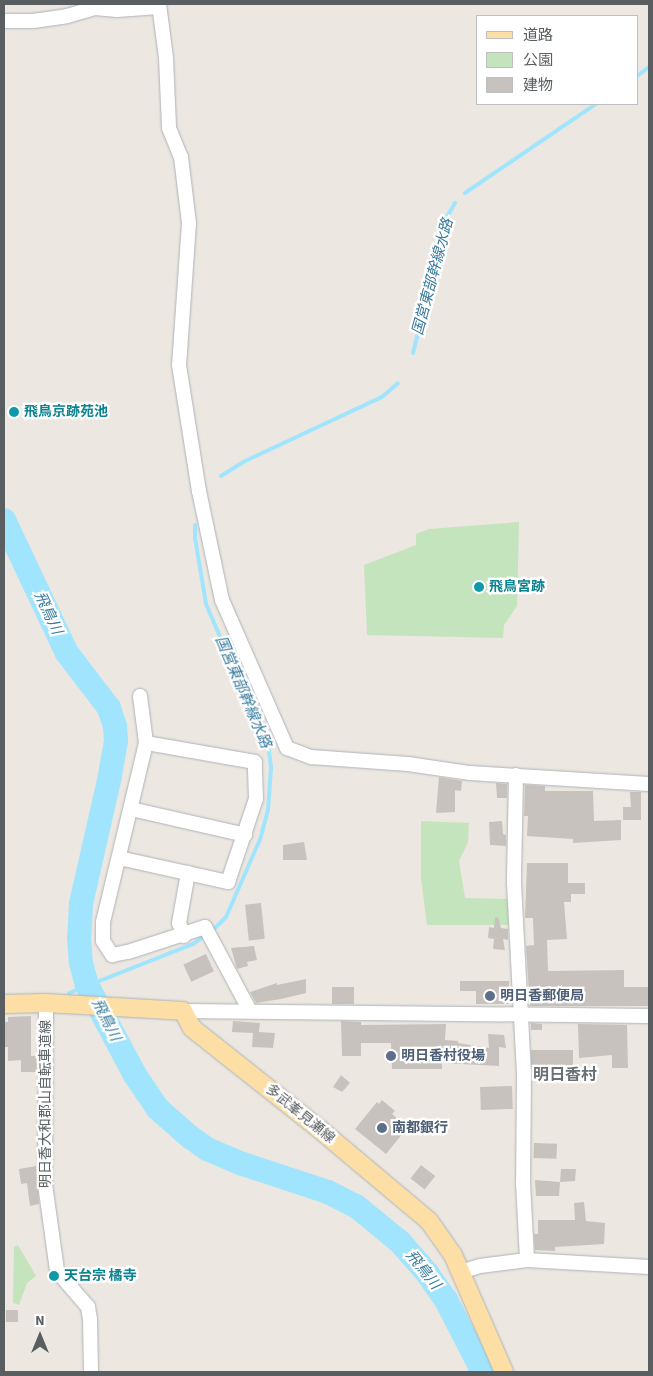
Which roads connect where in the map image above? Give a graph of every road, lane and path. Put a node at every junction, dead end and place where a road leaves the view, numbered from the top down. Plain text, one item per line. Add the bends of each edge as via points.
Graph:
1 (159, 5) edge
2 (4, 21) edge
3 (140, 696) dead end
4 (146, 743) junction
5 (516, 775) junction
6 (649, 784) edge
7 (131, 809) junction
8 (245, 835) junction
9 (119, 858) junction
10 (188, 873) junction
11 (184, 936) junction
12 (46, 1003) junction
13 (4, 1004) edge
14 (183, 1011) junction
15 (250, 1011) junction
16 (519, 1016) junction
17 (649, 1016) edge
18 (527, 1260) junction
19 (649, 1267) edge
20 (461, 1272) junction
21 (91, 1372) edge
22 (504, 1372) edge

1 - 2 street via 117,10 95,8 33,21
1 - 5 street via 166,58 169,128 181,157 189,223 179,365 184,404 222,600 274,720 287,748 311,757
3 - 4 street
4 - 7 street
4 - 8 street via 255,762 256,800
5 - 6 street
5 - 16 street via 514,883 520,972
7 - 8 street
7 - 9 street
8 - 10 street via 228,882
9 - 10 street
9 - 11 street via 103,922 103,941 112,954
10 - 11 street via 179,922
11 - 15 street via 205,927
12 - 13 main road
12 - 14 main road
12 - 21 street, 明日香大和郡山自転車道線 via 45,1184 57,1271 88,1307
14 - 15 street
14 - 20 main road, 多武峯見瀬線 via 192,1028 429,1221 453,1254
15 - 16 street
16 - 17 street
16 - 18 street via 524,1074 523,1183
18 - 19 street
18 - 20 street via 480,1266
20 - 22 main road, 多武峯見瀬線

